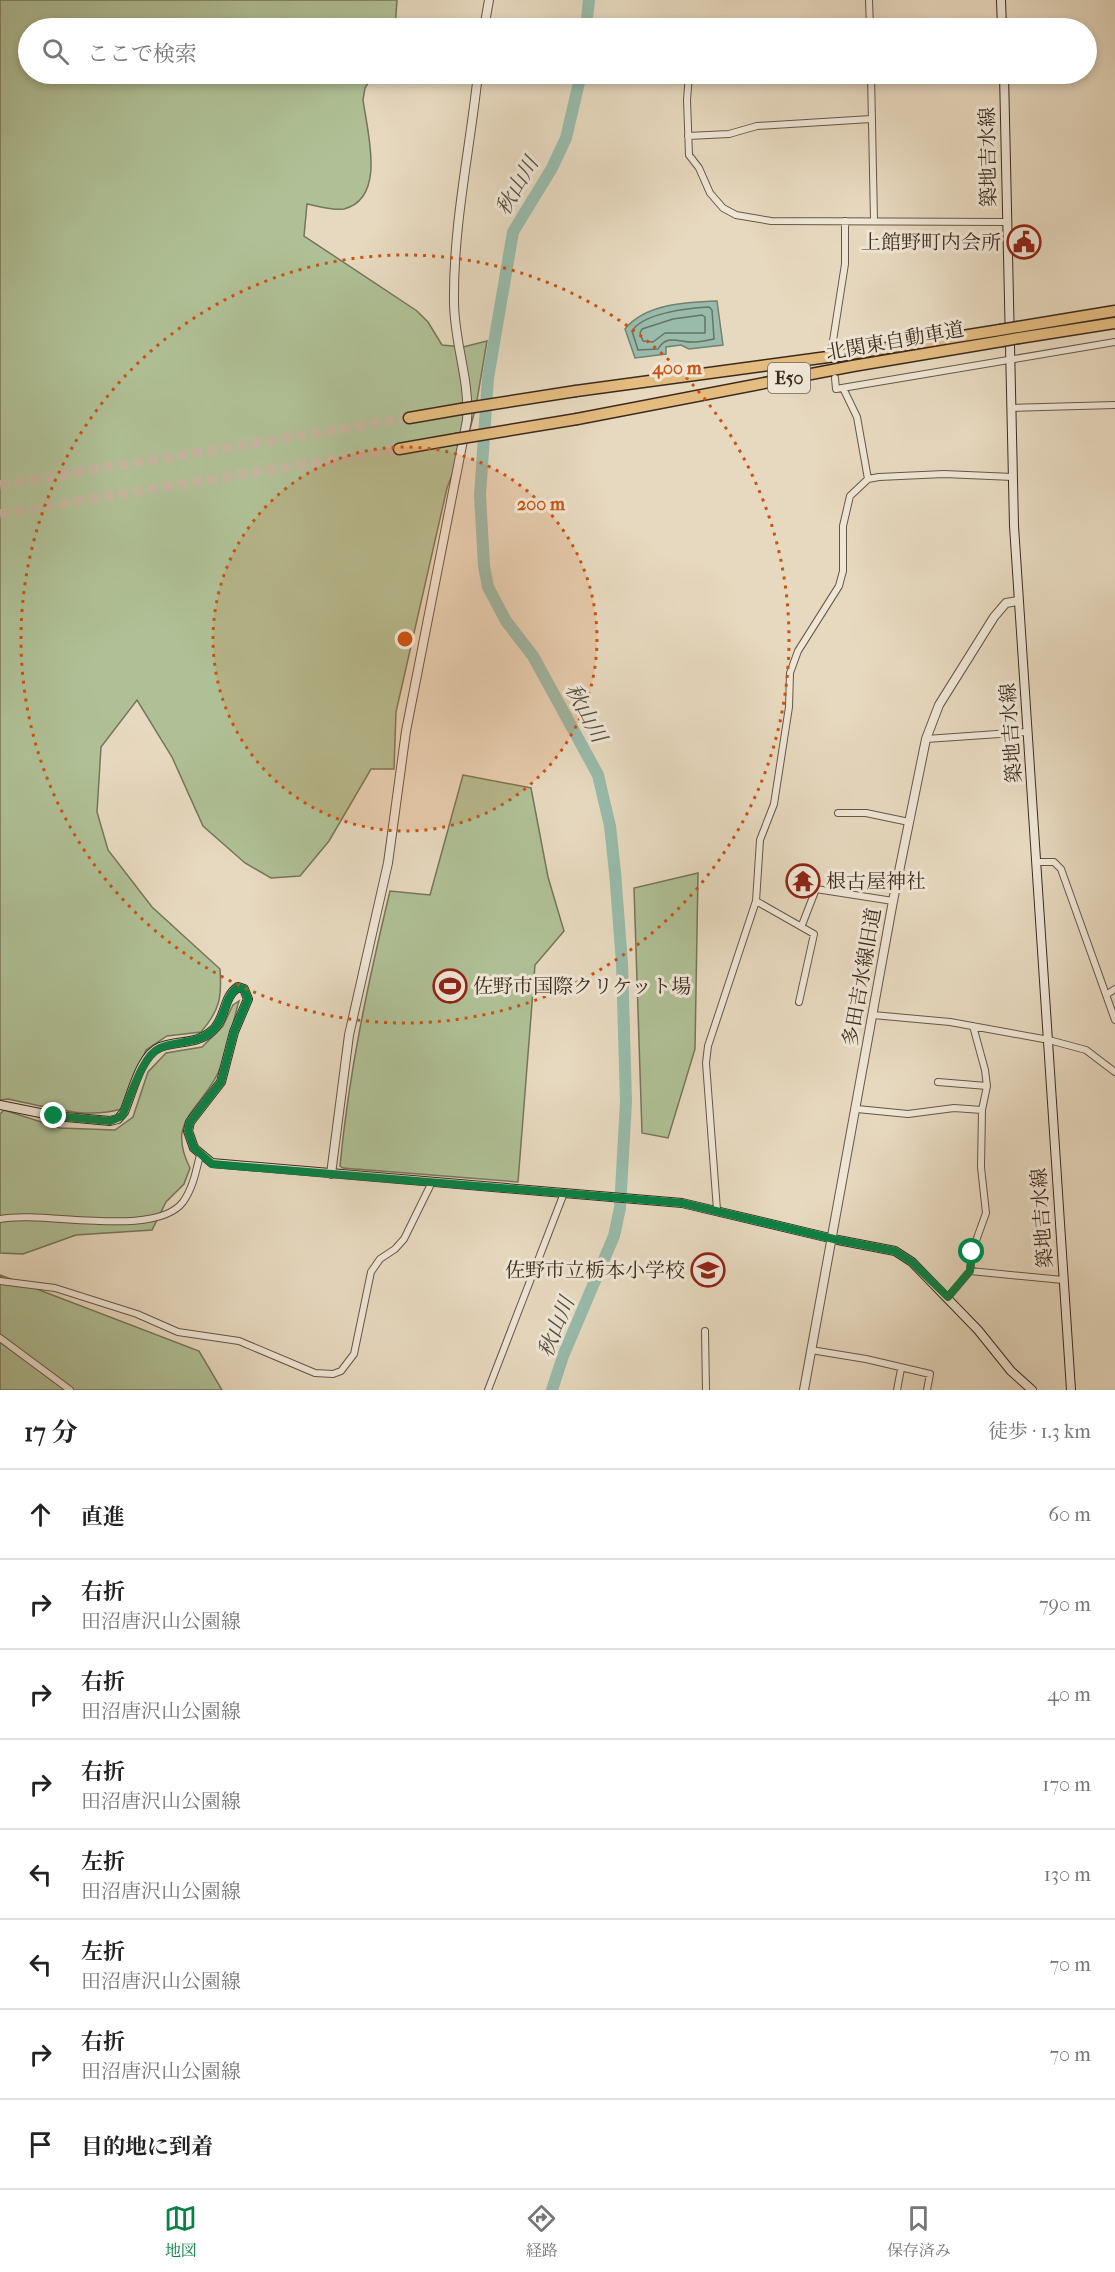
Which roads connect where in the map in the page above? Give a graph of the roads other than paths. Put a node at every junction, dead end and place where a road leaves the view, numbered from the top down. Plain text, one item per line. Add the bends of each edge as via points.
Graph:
1 (489, 0) edge
2 (869, 0) edge
3 (1002, 0) edge
4 (486, 18) edge
5 (870, 18) edge
6 (1002, 18) edge
7 (479, 84) edge
8 (689, 84) edge
9 (871, 84) edge
10 (1004, 84) edge
11 (872, 119) junction
12 (688, 136) junction
13 (874, 220) junction
14 (845, 221) junction
15 (1006, 222) junction
16 (1115, 311) edge
17 (1115, 322) edge
18 (1018, 333) junction
19 (1001, 335) junction
20 (1115, 342) edge
21 (832, 347) dead end
22 (1010, 358) junction
23 (835, 378) dead end
24 (843, 388) junction
25 (1115, 405) edge
26 (1011, 408) junction
27 (409, 418) tunnel mouth
28 (399, 449) tunnel mouth
29 (1013, 477) junction
30 (868, 480) junction
31 (1018, 601) junction
32 (1027, 732) junction
33 (926, 739) junction
34 (838, 813) dead end
35 (909, 822) junction
36 (1036, 862) junction
37 (756, 901) junction
38 (893, 901) junction
39 (802, 925) junction
40 (1115, 989) edge
41 (1106, 995) junction
42 (800, 1002) dead end
43 (873, 1015) junction
44 (1115, 1020) edge
45 (973, 1026) junction
46 (1047, 1040) junction
47 (1115, 1072) edge
48 (938, 1082) dead end
49 (987, 1086) junction
50 (0, 1105) edge
51 (857, 1109) junction
52 (982, 1110) junction
53 (200, 1155) junction
54 (331, 1174) junction
55 (432, 1182) junction
56 (564, 1193) junction
57 (717, 1210) junction
58 (0, 1219) edge
59 (833, 1239) junction
60 (970, 1271) junction
61 (0, 1281) edge
62 (1063, 1281) junction
63 (948, 1297) junction
64 (705, 1331) dead end
65 (0, 1338) edge
66 (812, 1350) junction
67 (901, 1369) junction
68 (70, 1390) edge
69 (488, 1390) edge
70 (706, 1390) edge
71 (804, 1390) edge
72 (897, 1390) edge
73 (927, 1390) edge
74 (1032, 1390) edge
75 (1071, 1390) edge

1 - 4 street
2 - 5 street
3 - 6 main road
7 - 54 street via 458,233 454,302 467,391 467,420 406,731 388,862 349,1035
8 - 12 street
9 - 11 street
10 - 15 main road, 築地吉水線
11 - 12 street via 757,126 729,134
11 - 13 street
12 - 14 street via 689,154 710,193 723,208 736,215 771,221
13 - 14 street
13 - 15 street
14 - 21 street via 845,264
15 - 22 main road, 築地吉水線
16 - 18 highway, 北関東自動車道 / E50
17 - 18 highway, 北関東自動車道 / E50
18 - 19 highway, 北関東自動車道 / E50, bridge
19 - 27 highway, 北関東自動車道 / E50, bridge via 576,391
19 - 28 highway, 北関東自動車道 / E50, bridge
20 - 22 street
22 - 24 street
22 - 26 main road, 築地吉水線
23 - 24 street via 836,389
24 - 30 street via 857,417
25 - 26 street
26 - 29 main road, 築地吉水線
29 - 30 street via 944,474
29 - 31 main road, 築地吉水線
30 - 37 street via 850,496 844,515 839,586 798,651 790,673 789,707 774,804 760,840
31 - 32 main road, 築地吉水線
31 - 33 street, 多田吉水線旧道 via 1006,603 994,616 939,705
32 - 33 street
32 - 36 main road, 築地吉水線
33 - 35 street, 多田吉水線旧道
34 - 35 street via 866,813
35 - 38 street, 多田吉水線旧道
36 - 41 street via 1050,861 1061,869
36 - 46 main road, 築地吉水線
37 - 39 street
37 - 57 street via 708,1046
38 - 39 street via 816,889
38 - 43 street, 多田吉水線旧道
39 - 42 street via 814,934
40 - 41 street
41 - 44 street
43 - 45 street
43 - 51 street, 多田吉水線旧道
45 - 46 street
45 - 49 street
46 - 47 street via 1086,1050
46 - 62 main road, 築地吉水線
48 - 49 street
49 - 52 street
50 - 53 main road via 54,1116 118,1119 149,1056 160,1047 208,1034 220,1021 228,999 238,987 244,989 248,999 234,1032 221,1082 190,1122 190,1139
51 - 52 street via 908,1114 954,1108
51 - 59 street, 多田吉水線旧道
52 - 60 street via 981,1183 986,1213 972,1252
53 - 54 main road via 212,1164
53 - 58 street via 192,1185 182,1202 168,1213 142,1221 37,1216
54 - 55 main road
55 - 56 main road
55 - 61 street via 404,1239 371,1272 354,1354 341,1371 333,1374 306,1370 239,1341 178,1332 137,1314 56,1288
56 - 57 main road
56 - 69 street
57 - 59 main road
59 - 63 main road via 900,1253
59 - 66 street, 多田吉水線旧道
60 - 62 street
60 - 63 street
62 - 75 main road, 築地吉水線
63 - 74 main road via 1005,1366
64 - 70 street
65 - 68 street
66 - 67 street
66 - 71 street, 多田吉水線旧道
67 - 72 street
67 - 73 street via 930,1374

